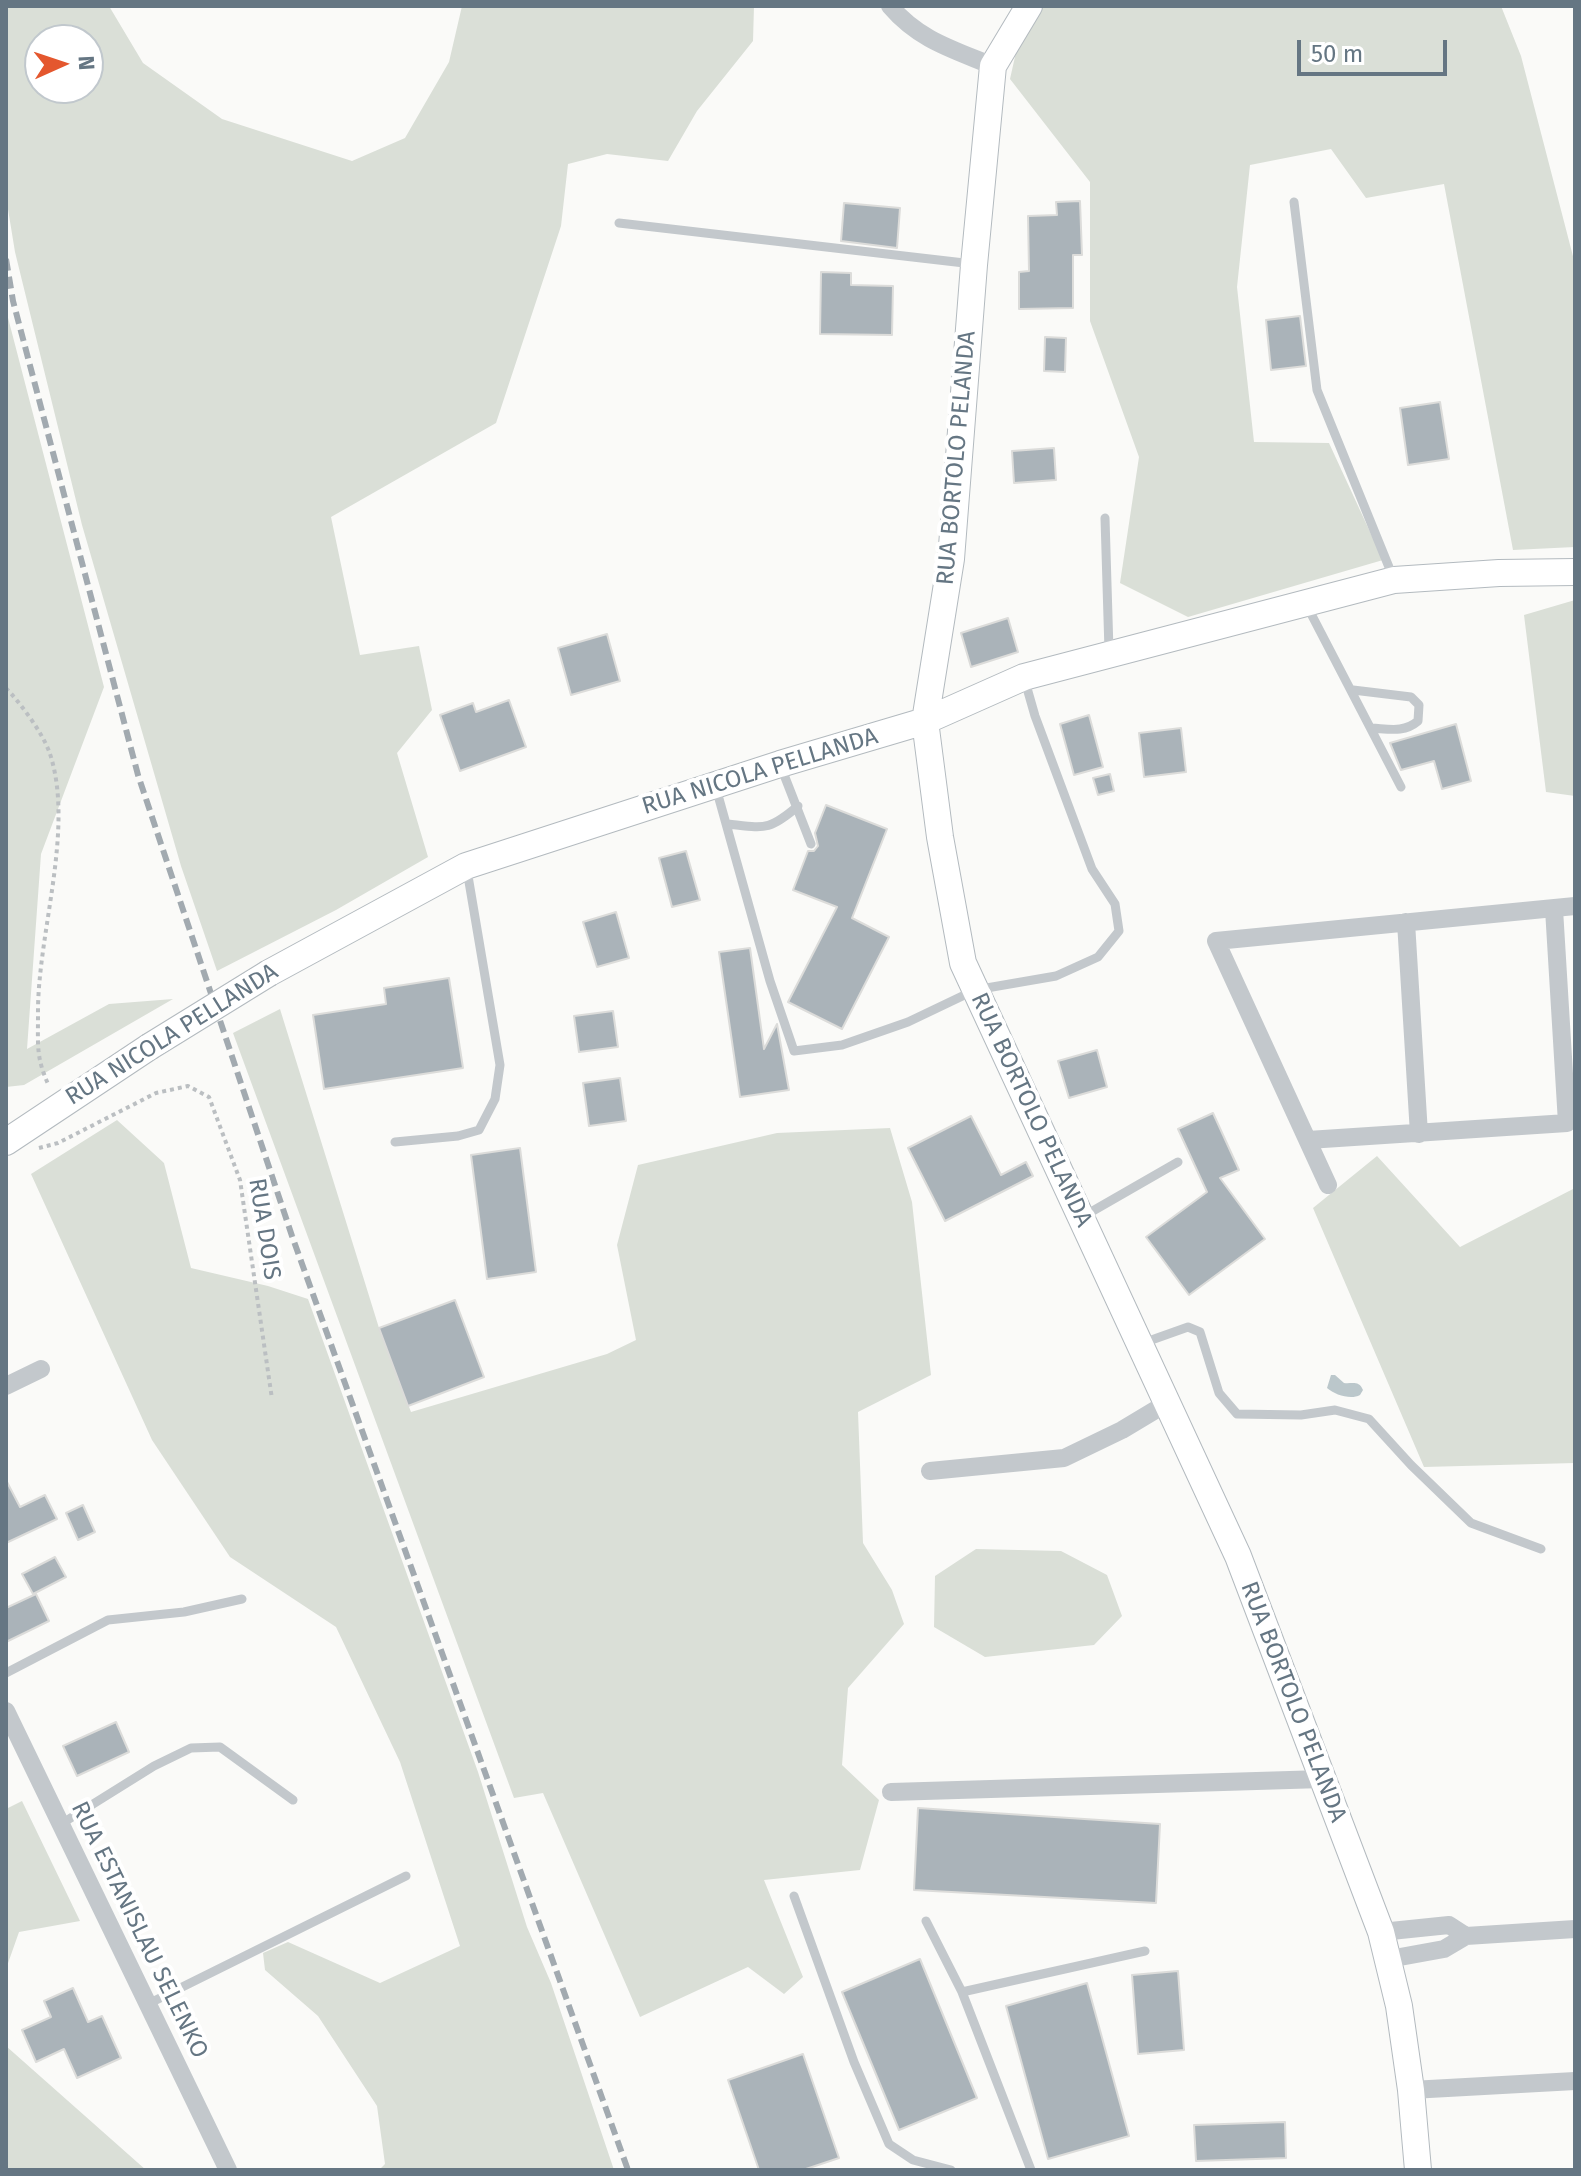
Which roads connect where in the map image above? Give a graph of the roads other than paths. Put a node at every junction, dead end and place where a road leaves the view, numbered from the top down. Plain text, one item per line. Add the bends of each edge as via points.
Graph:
1 (890, 6) edge
2 (1029, 6) edge
3 (993, 66) junction
4 (1294, 202) dead end
5 (619, 223) dead end
6 (974, 265) junction
7 (1105, 518) dead end
8 (1575, 572) edge
9 (1394, 580) junction
10 (1305, 602) junction
11 (1109, 654) junction
12 (1024, 677) junction
13 (1353, 690) junction
14 (925, 721) junction
15 (1372, 728) junction
16 (780, 764) junction
17 (715, 785) junction
18 (1401, 787) dead end
19 (798, 806) junction
20 (728, 824) junction
21 (811, 844) dead end
22 (466, 866) junction
23 (1575, 906) edge
24 (1554, 909) junction
25 (1406, 922) junction
26 (975, 990) junction
27 (1419, 1134) junction
28 (1308, 1140) junction
29 (6, 1142) edge
30 (395, 1142) dead end
31 (1178, 1162) dead end
32 (1328, 1185) dead end
33 (1081, 1217) junction
34 (1140, 1344) junction
35 (41, 1369) dead end
36 (6, 1386) edge
37 (1167, 1403) junction
38 (930, 1471) dead end
39 (1541, 1549) dead end
40 (242, 1599) dead end
41 (6, 1673) edge
42 (6, 1711) edge
43 (1323, 1779) junction
44 (891, 1792) dead end
45 (293, 1800) dead end
46 (61, 1824) junction
47 (406, 1876) dead end
48 (794, 1896) dead end
49 (926, 1921) dead end
50 (1575, 1929) edge
51 (1381, 1932) junction
52 (1466, 1936) junction
53 (1145, 1951) dead end
54 (1389, 1959) junction
55 (962, 1992) junction
56 (148, 2004) junction
57 (1575, 2081) edge
58 (1411, 2090) junction
59 (228, 2170) edge
60 (951, 2170) edge
61 (1031, 2170) edge
62 (1418, 2170) edge

1 - 3 street via 906,25 931,40
2 - 3 street, RUA BORTOLO PELANDA
3 - 6 street, RUA BORTOLO PELANDA
4 - 9 lane via 1317,390
5 - 6 lane
6 - 14 street, RUA BORTOLO PELANDA via 951,559
7 - 11 lane
8 - 9 street, RUA NICOLA PELLANDA
9 - 10 street, RUA NICOLA PELLANDA
10 - 11 street, RUA NICOLA PELLANDA
10 - 13 lane
11 - 12 street, RUA NICOLA PELLANDA
12 - 14 street, RUA NICOLA PELLANDA
12 - 26 lane via 1092,869 1115,904 1119,931 1098,957 1056,976
13 - 15 lane
13 - 15 lane via 1411,697 1419,705 1418,721 1409,728
14 - 16 street, RUA NICOLA PELLANDA
14 - 26 street, RUA BORTOLO PELANDA via 955,921 963,963
15 - 18 lane
16 - 17 street, RUA NICOLA PELLANDA
16 - 19 lane
17 - 20 lane
17 - 22 street, RUA NICOLA PELLANDA
19 - 20 lane via 763,828
19 - 21 lane
20 - 26 lane via 794,1051 842,1045
22 - 29 street, RUA NICOLA PELLANDA, bridge via 269,973
22 - 30 lane via 500,1065 495,1099 479,1130
23 - 24 street
24 - 25 street
24 - 27 street via 1567,1123
25 - 27 street
25 - 28 street via 1216,941
26 - 33 street, RUA BORTOLO PELANDA
27 - 28 street
28 - 32 street
31 - 33 lane
33 - 34 street, RUA BORTOLO PELANDA
34 - 37 street, RUA BORTOLO PELANDA
34 - 39 lane via 1188,1327 1200,1332 1219,1393 1237,1414 1335,1410 1369,1419 1471,1523
35 - 36 street
37 - 38 street via 1064,1458
37 - 43 street, RUA BORTOLO PELANDA via 1238,1556
40 - 41 lane via 108,1620
42 - 46 street, RUA ESTANISLAU SELENKO
43 - 44 street
43 - 51 street, RUA BORTOLO PELANDA
45 - 46 lane via 220,1747 191,1748
46 - 56 street, RUA ESTANISLAU SELENKO
47 - 56 lane
48 - 60 lane via 889,2144 913,2160
49 - 55 lane
50 - 52 street
51 - 52 street via 1449,1925
51 - 54 street, RUA BORTOLO PELANDA
52 - 54 street via 1444,1949
53 - 55 lane
54 - 58 street, RUA BORTOLO PELANDA
55 - 61 lane
56 - 59 street, RUA ESTANISLAU SELENKO
57 - 58 street
58 - 62 street, RUA BORTOLO PELANDA

